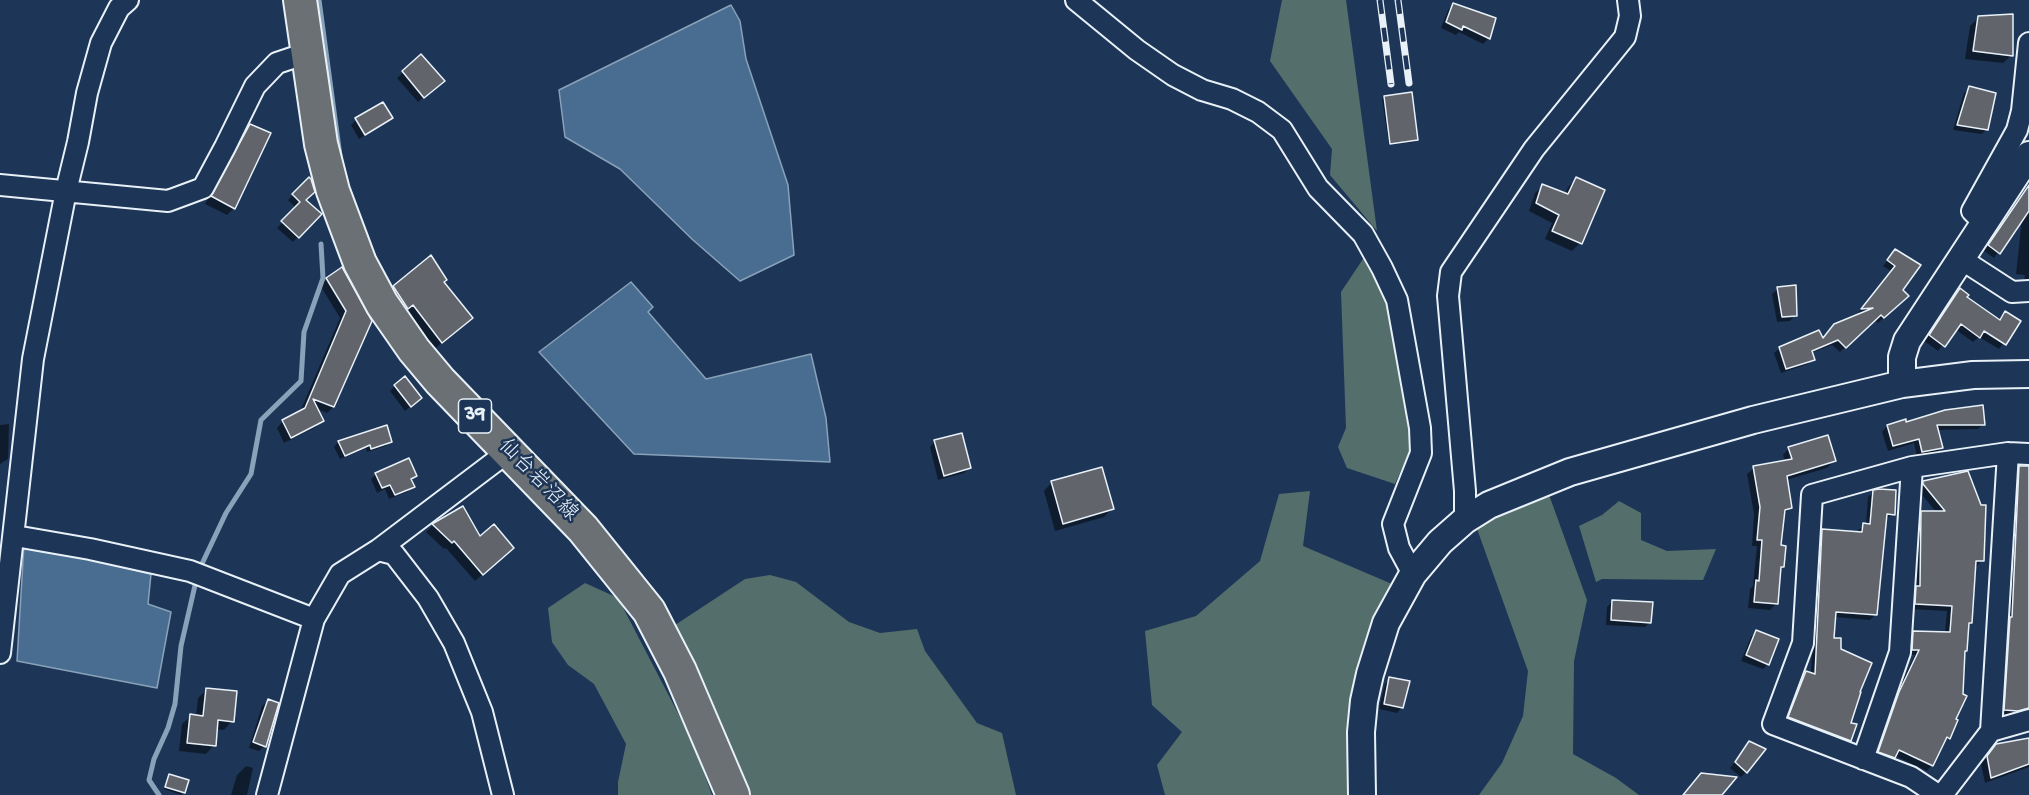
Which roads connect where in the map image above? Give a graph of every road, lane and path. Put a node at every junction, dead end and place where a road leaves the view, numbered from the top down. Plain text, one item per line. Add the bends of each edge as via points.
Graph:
1 (128, 0) edge
2 (300, 0) edge
3 (1076, 0) edge
4 (1628, 0) edge
5 (2029, 44) edge
6 (307, 53) junction
7 (2029, 155) edge
8 (0, 185) edge
9 (66, 191) junction
10 (1984, 224) junction
11 (1961, 259) junction
12 (2029, 291) edge
13 (2029, 374) edge
14 (1902, 384) junction
15 (509, 451) junction
16 (2008, 453) junction
17 (2029, 454) edge
18 (1912, 467) junction
19 (1465, 520) junction
20 (15, 536) junction
21 (378, 550) junction
22 (1413, 574) junction
23 (314, 619) junction
24 (0, 653) edge
25 (2029, 720) edge
26 (1990, 731) junction
27 (1863, 759) junction
28 (267, 795) edge
29 (503, 795) edge
30 (733, 795) edge
31 (1362, 795) edge
32 (1940, 795) edge

1 - 9 street via 119,8 101,43
2 - 6 main road, 仙台岩沼線 / 39
3 - 22 street via 1173,75 1258,112 1282,130 1318,188 1363,234 1396,300 1420,428 1421,453 1393,524 1399,548
4 - 19 street via 1630,16 1625,37 1534,149 1451,273 1448,296
5 - 10 street via 2017,130 1972,211
6 - 9 street via 277,63 255,86 203,188 168,201
6 - 15 main road, 仙台岩沼線 / 39 via 321,144 333,191 360,263 414,350
7 - 10 street
8 - 9 street
9 - 20 street via 33,359
10 - 11 street
11 - 12 street via 2012,291
11 - 14 street via 1907,341 1902,357
13 - 14 street via 1974,375
14 - 19 street via 1753,420 1570,472 1489,505
15 - 21 street
15 - 30 main road, 仙台岩沼線 / 39 via 583,529 649,611 680,671
16 - 17 street
16 - 18 street
16 - 26 street
18 - 27 street via 1900,652
18 - 27 street via 1812,495 1803,644 1773,724
19 - 22 street
20 - 23 street via 190,571
20 - 24 street
21 - 23 street via 340,574
21 - 29 street via 394,554 428,598 454,644 482,712
22 - 31 street via 1386,623 1370,674 1361,732
23 - 28 street
25 - 26 street
26 - 32 street
27 - 32 street via 1911,777

